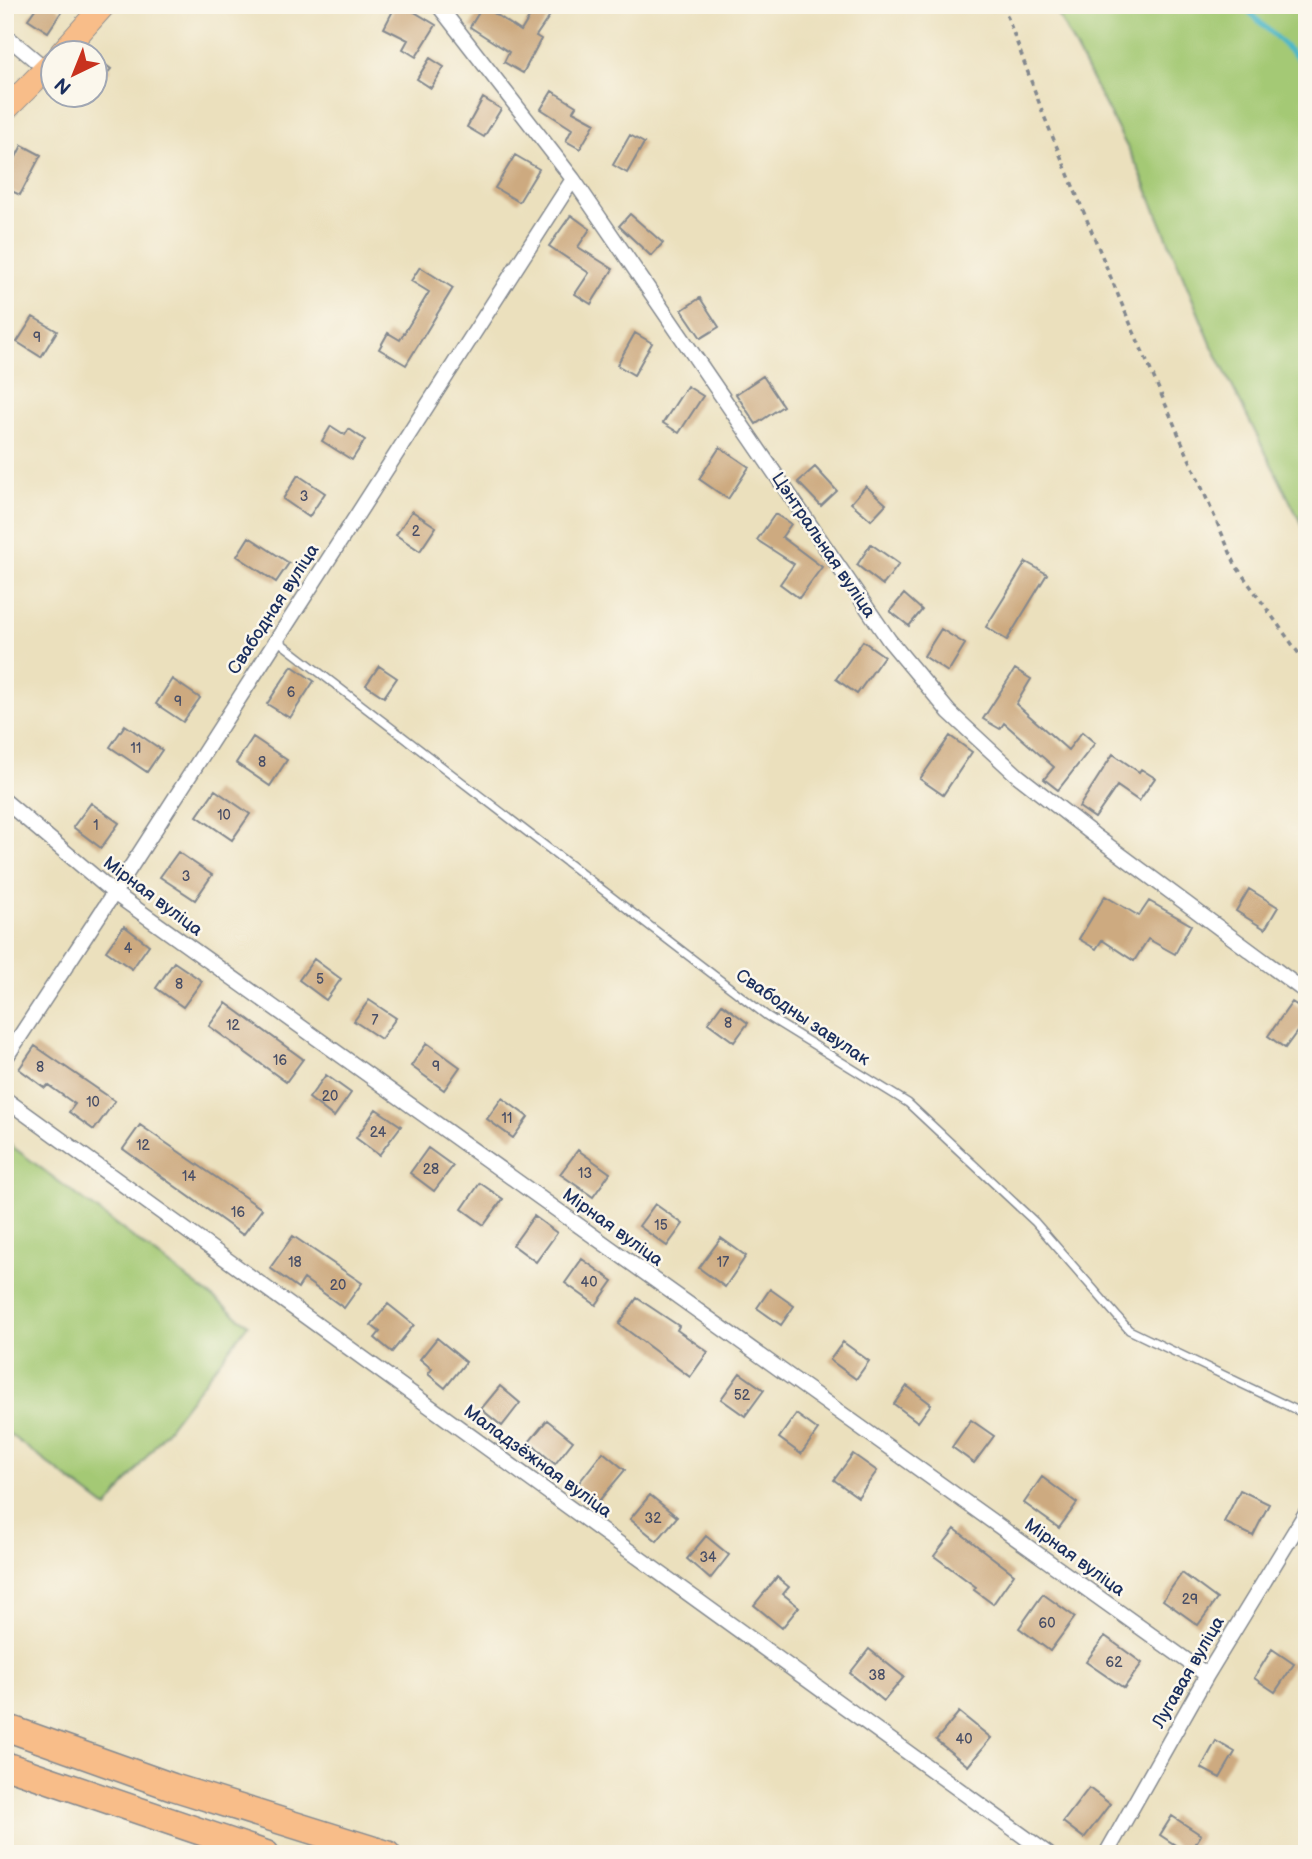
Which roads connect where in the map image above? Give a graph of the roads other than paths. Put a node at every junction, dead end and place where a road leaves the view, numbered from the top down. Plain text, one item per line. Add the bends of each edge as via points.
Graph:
1 (104, 5) edge
2 (438, 5) edge
3 (5, 35) edge
4 (75, 38) edge
5 (38, 58) edge
6 (38, 78) edge
7 (5, 110) edge
8 (573, 179) junction
9 (277, 639) junction
10 (5, 801) edge
11 (114, 894) junction
12 (1307, 993) edge
13 (5, 1059) edge
14 (5, 1099) edge
15 (1307, 1415) edge
16 (1307, 1511) edge
17 (1206, 1675) junction
18 (5, 1727) edge
19 (5, 1765) edge
20 (5, 1779) edge
21 (72, 1789) junction
22 (266, 1854) edge
23 (387, 1854) edge
24 (1048, 1854) edge
25 (1106, 1854) edge

1 - 4 main road
2 - 8 street, Цэнтральная вуліца
3 - 5 street
6 - 7 main road
8 - 9 street, Свабодная вуліца
8 - 12 street, Цэнтральная вуліца via 889,640 949,712 1017,775
9 - 11 street, Свабодная вуліца
9 - 15 lane, Свабодны завулак via 767,1016 908,1103 1035,1222 1129,1330
10 - 11 street, Мірная вуліца
11 - 13 street, Свабодная вуліца
11 - 17 street, Мірная вуліца
14 - 24 street, Маладзёжная вуліца
16 - 17 street, Лугавая вуліца
17 - 25 street, Лугавая вуліца
18 - 23 highway via 173,1787
19 - 21 highway
20 - 21 highway
21 - 22 highway

